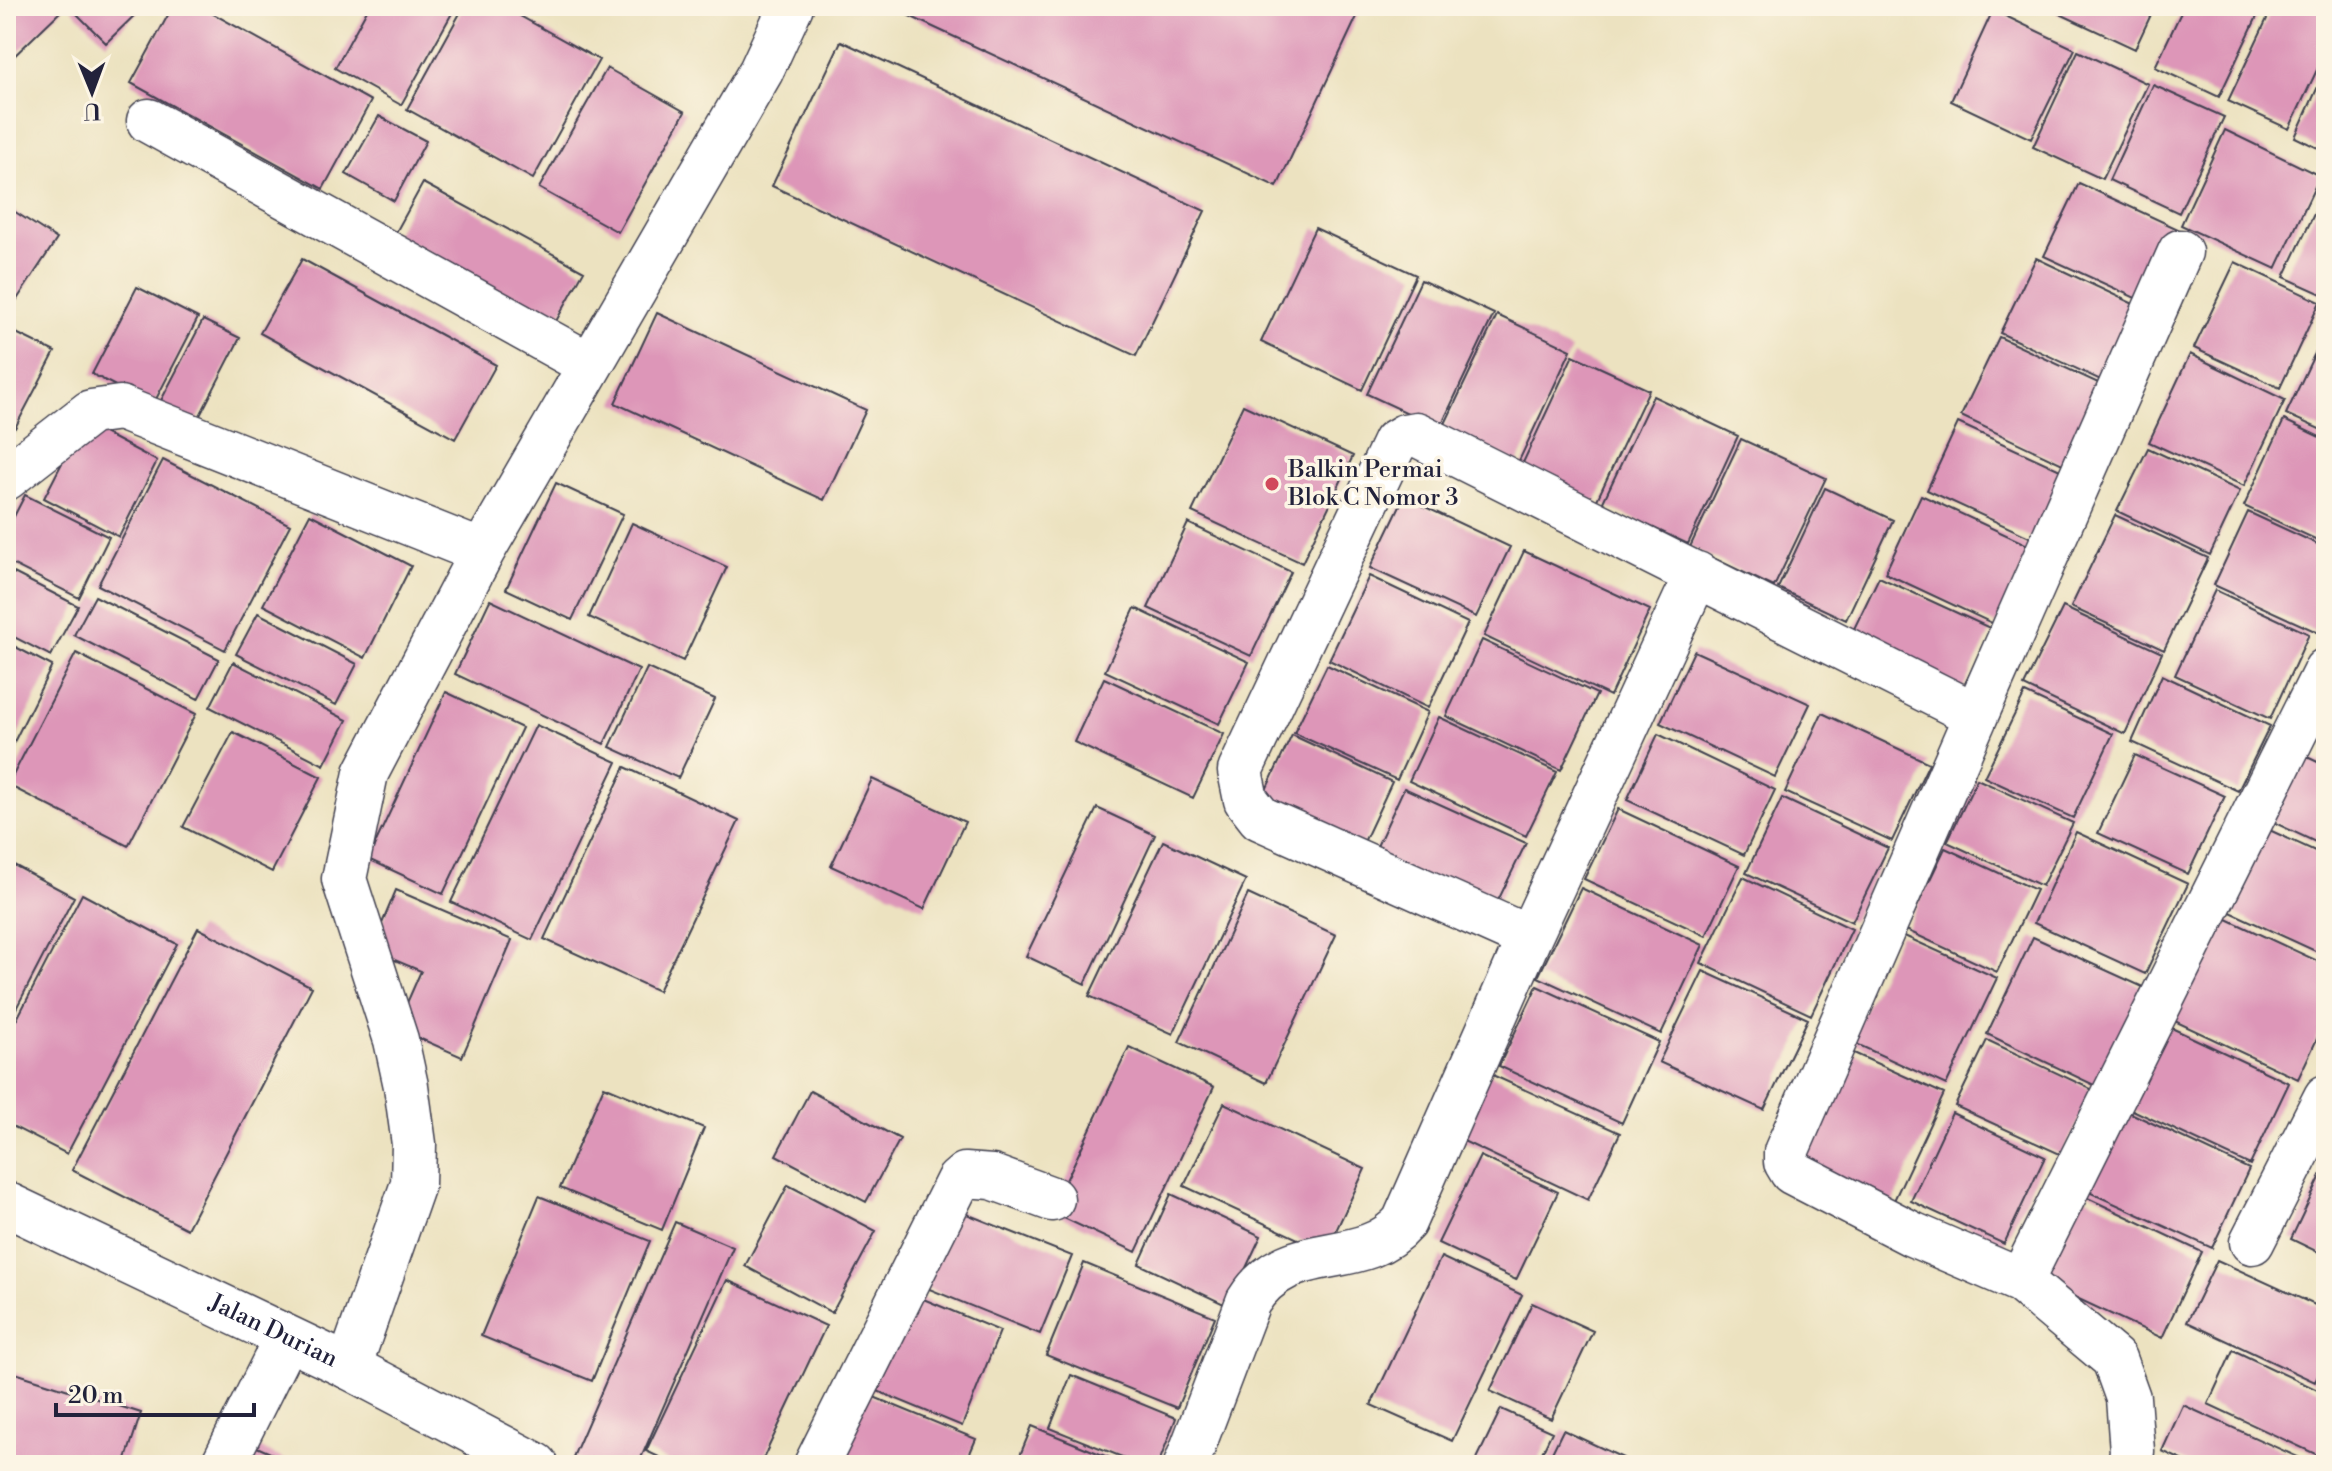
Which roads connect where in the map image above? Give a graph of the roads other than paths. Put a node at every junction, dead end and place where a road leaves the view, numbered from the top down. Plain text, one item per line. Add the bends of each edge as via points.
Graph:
1 (791, 6) edge
2 (149, 121) dead end
3 (2180, 252) dead end
4 (590, 365) junction
5 (6, 478) edge
6 (482, 552) junction
7 (1697, 574) junction
8 (2326, 670) edge
9 (1976, 715) junction
10 (1529, 938) junction
11 (2326, 1097) edge
12 (1052, 1199) dead end
13 (6, 1204) edge
14 (2252, 1242) dead end
15 (2021, 1281) junction
16 (286, 1339) junction
17 (349, 1367) junction
18 (223, 1465) edge
19 (536, 1465) edge
20 (816, 1465) edge
21 (1186, 1465) edge
22 (2130, 1465) edge

1 - 4 street via 761,71
2 - 4 street
3 - 9 street
4 - 6 street
5 - 6 street via 91,412 120,408
6 - 17 street via 366,773 344,879 396,1040 414,1144 413,1184
7 - 9 street
7 - 10 street
7 - 10 street via 1416,434 1405,436 1395,442 1240,771 1246,800 1260,818
8 - 15 street
9 - 15 street via 1786,1162 1792,1172 1912,1234
10 - 21 street via 1404,1222 1396,1232 1362,1249 1290,1263 1258,1285
11 - 14 street
12 - 20 street via 992,1177 965,1175 958,1181
13 - 16 street, Jalan Durian
15 - 22 street via 2114,1359 2128,1398
16 - 17 street, Jalan Durian
16 - 18 street
17 - 19 street, Jalan Durian

